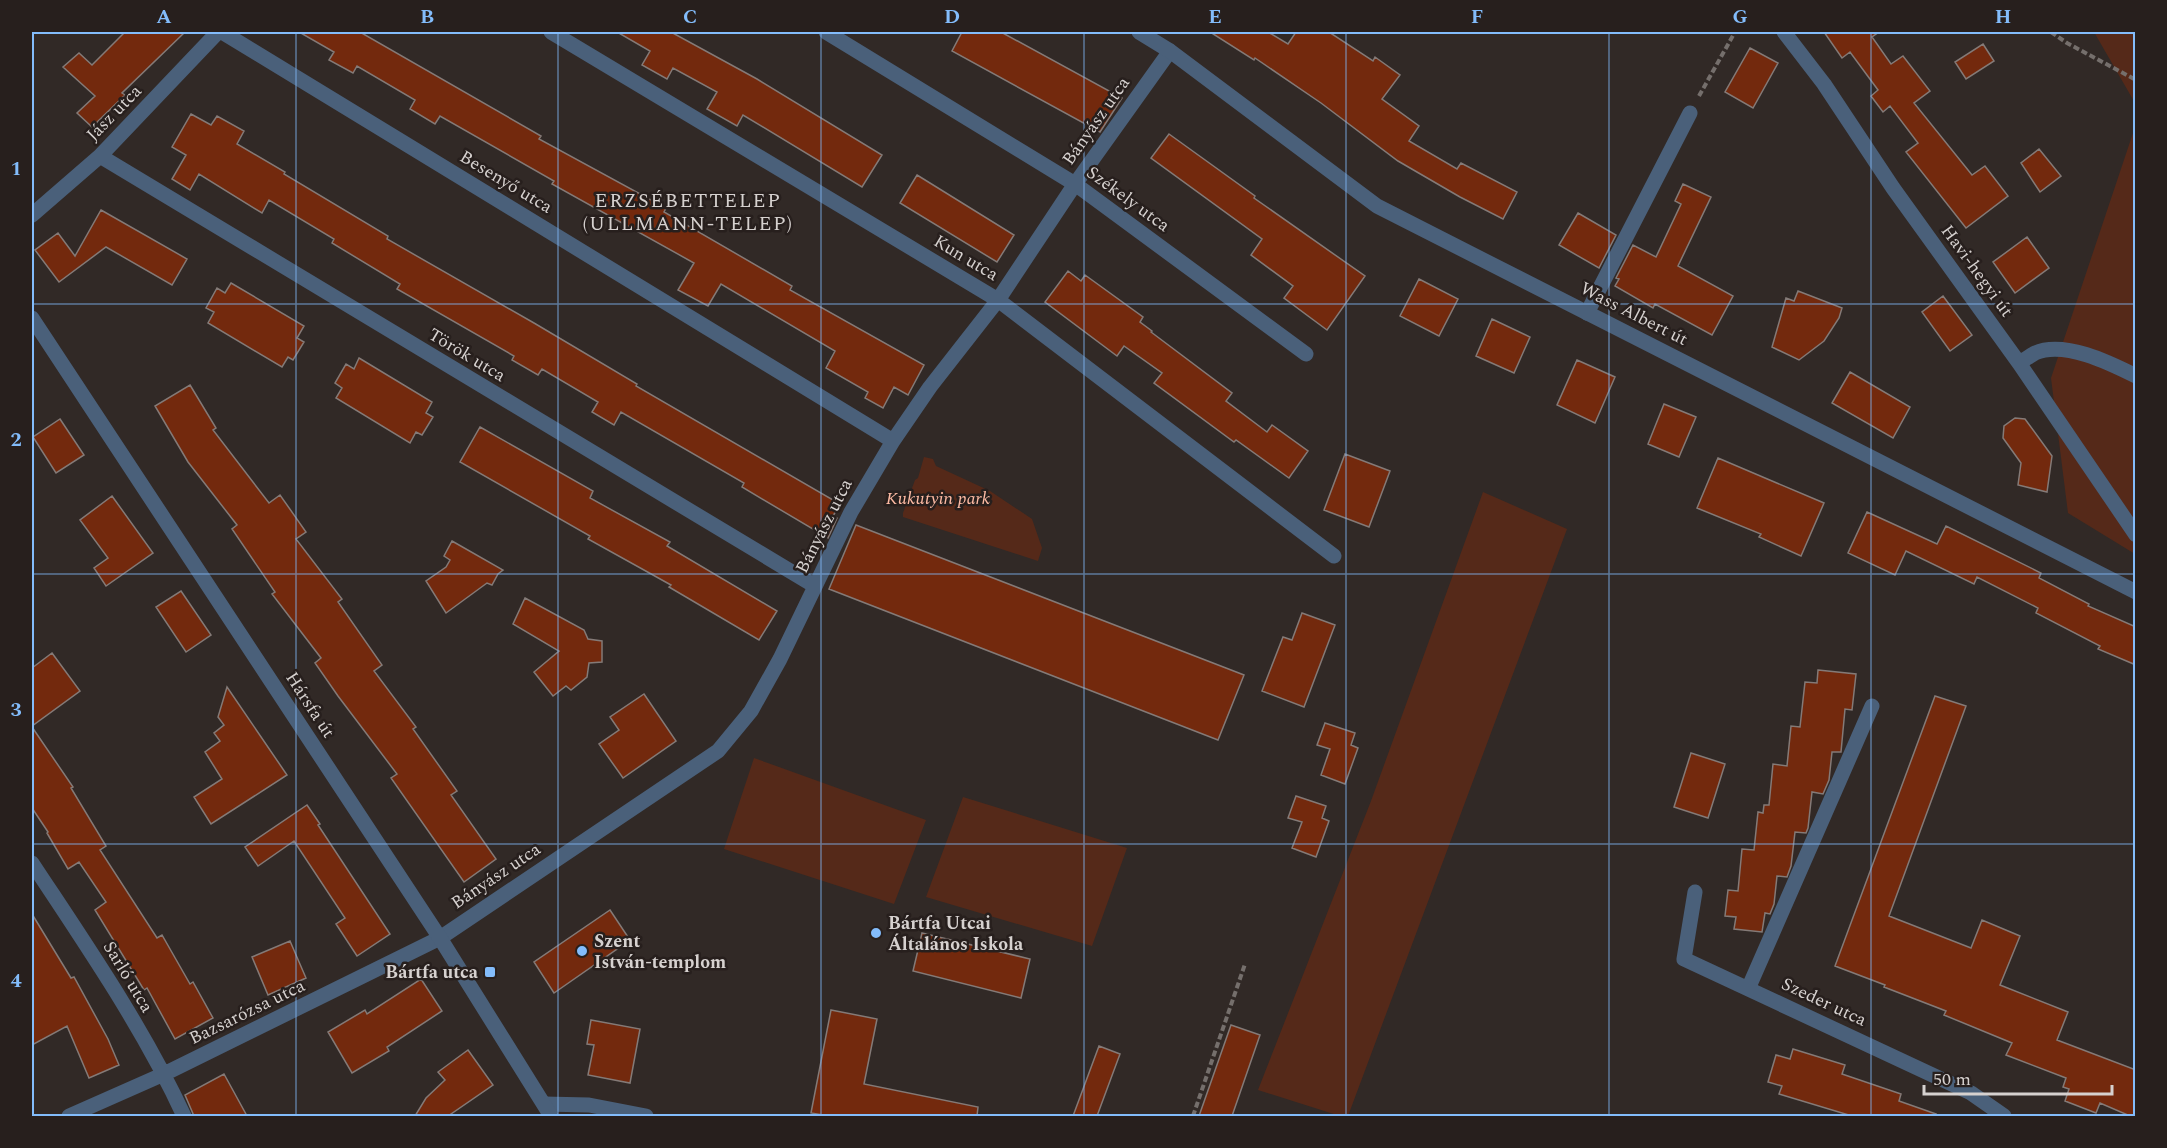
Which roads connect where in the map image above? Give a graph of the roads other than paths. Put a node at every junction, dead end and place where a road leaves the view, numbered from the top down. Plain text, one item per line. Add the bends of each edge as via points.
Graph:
1 (220, 32) edge
2 (551, 32) edge
3 (826, 32) edge
4 (1139, 32) edge
5 (1784, 32) edge
6 (1170, 51) junction
7 (1690, 113) road end
8 (100, 156) junction
9 (1075, 184) junction
10 (32, 216) edge
11 (998, 300) junction
12 (1587, 313) junction
13 (32, 318) edge
14 (1306, 354) dead end
15 (2019, 363) junction
16 (2136, 376) edge
17 (893, 441) junction
18 (2136, 535) edge
19 (1334, 556) dead end
20 (815, 586) junction
21 (2136, 592) edge
22 (1872, 706) dead end
23 (32, 863) edge
24 (1695, 892) dead end
25 (440, 938) junction
26 (1748, 988) junction
27 (164, 1074) junction
28 (548, 1110) edge
29 (69, 1116) edge
30 (184, 1116) edge
31 (646, 1116) edge
32 (2004, 1116) edge

1 - 8 street, Jász utca
1 - 17 street, Besenyő utca
2 - 11 street, Kun utca
3 - 9 street, Székely utca
4 - 6 street, Wass Albert út
5 - 15 street, Havi-hegyi út
6 - 9 street, Bányász utca
6 - 12 street, Wass Albert út via 1377,206
7 - 12 street
8 - 10 street, Jász utca
8 - 20 street, Török utca
9 - 11 street, Bányász utca
9 - 14 street, Székely utca
11 - 17 street, Bányász utca
11 - 19 street, Kun utca
12 - 21 street, Wass Albert út
13 - 25 street, Hársfa út
15 - 16 street via 2036,352 2054,349 2087,355
15 - 18 street, Havi-hegyi út
17 - 20 street, Bányász utca via 851,512
20 - 25 street, Bányász utca via 751,711 718,752
22 - 26 street
23 - 27 street, Sarló utca
24 - 26 street, Szeder utca via 1684,959
25 - 27 street, Bazsarózsa utca
25 - 28 street, Hársfa út
26 - 32 street, Szeder utca via 1971,1093
27 - 29 street, Bazsarózsa utca
27 - 30 street, Sarló utca
28 - 31 street via 589,1105

